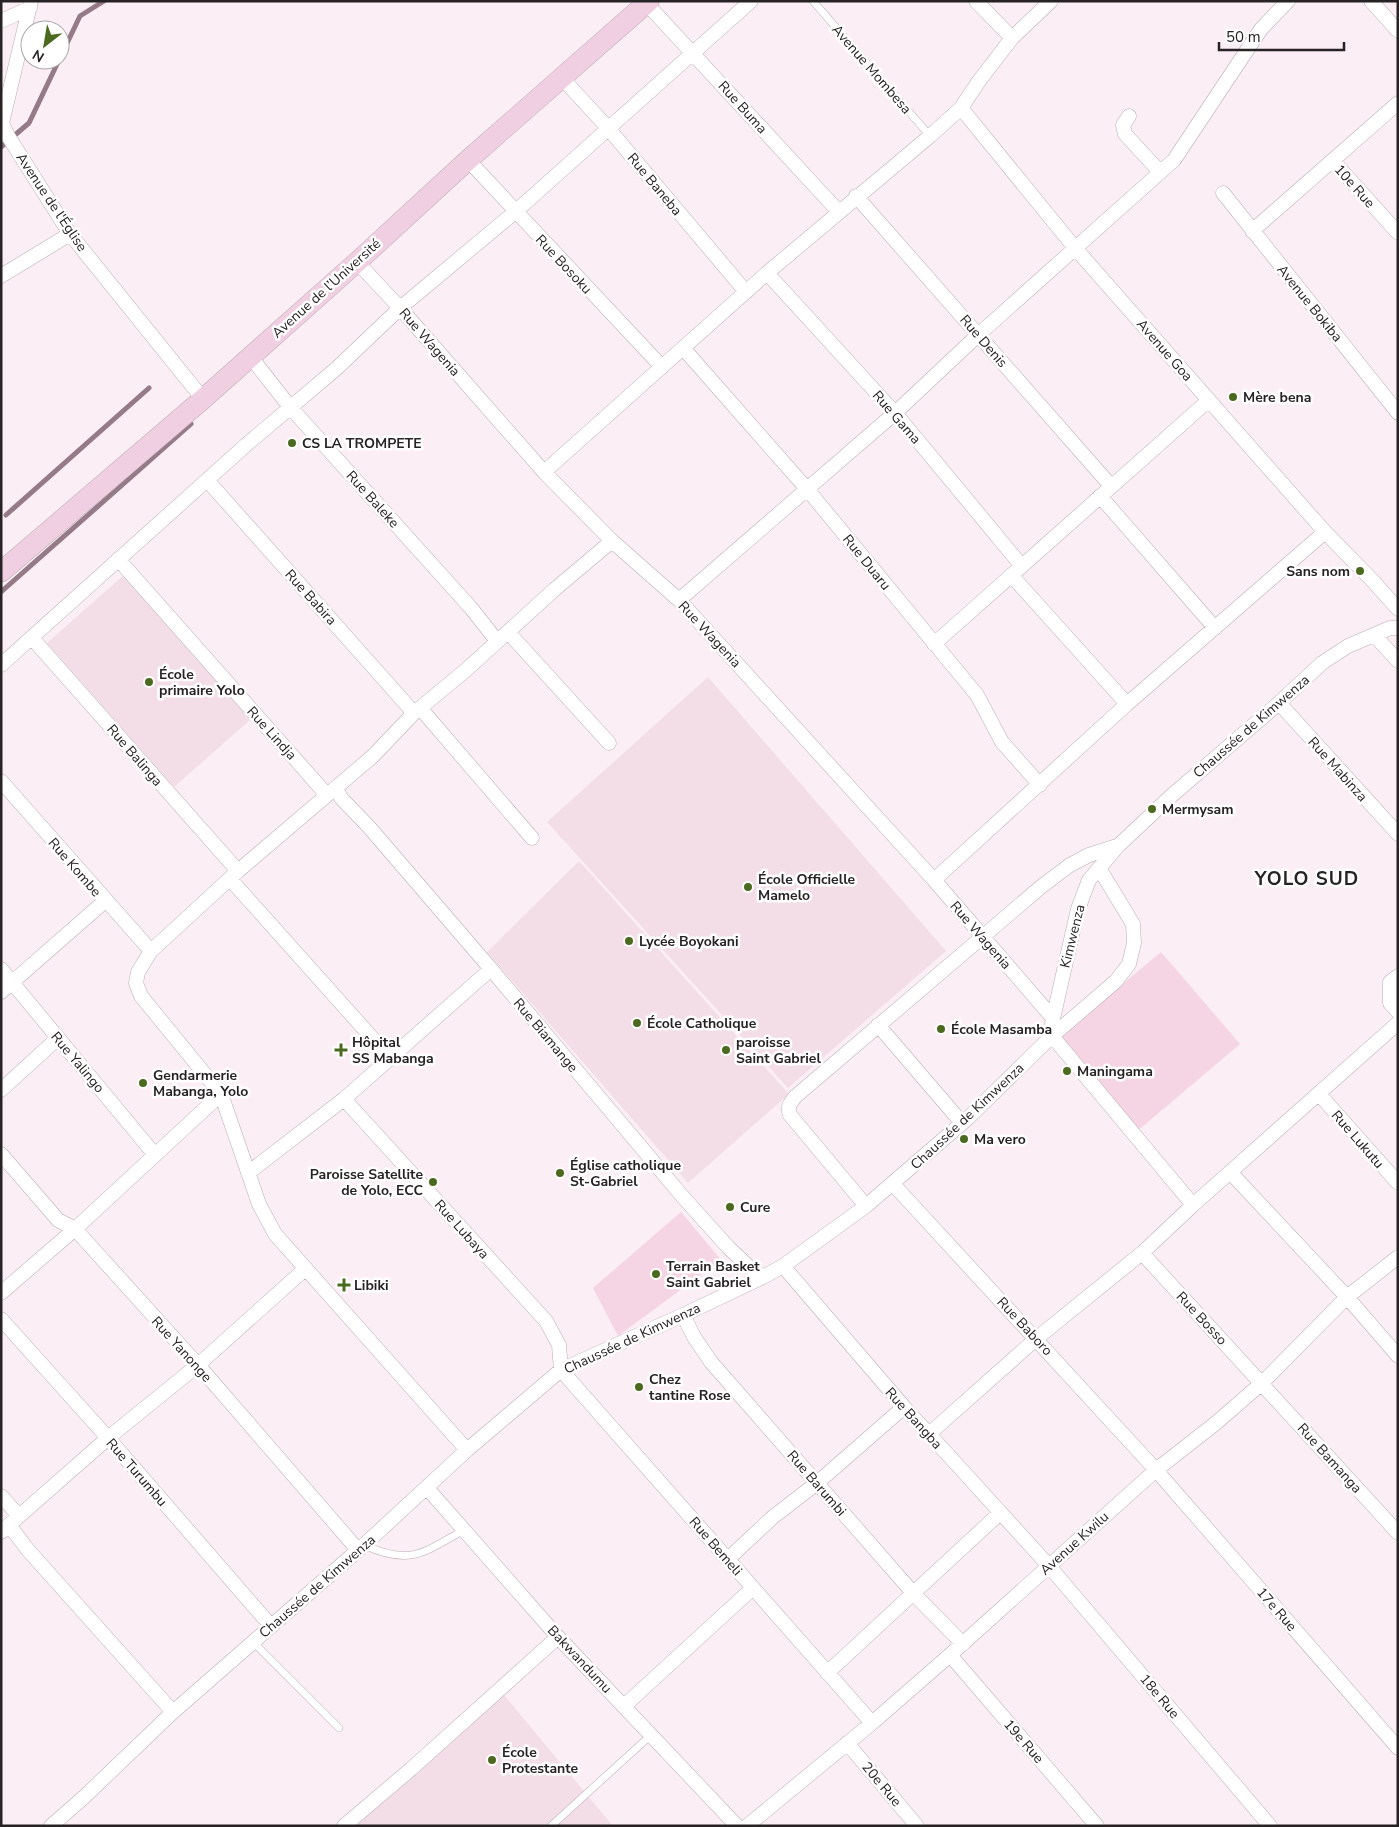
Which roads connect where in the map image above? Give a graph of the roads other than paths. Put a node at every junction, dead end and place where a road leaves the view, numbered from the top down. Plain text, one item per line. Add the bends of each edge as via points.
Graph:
1 (751, 1) edge
2 (813, 1) edge
3 (976, 1) edge
4 (1051, 1) edge
5 (1371, 1) edge
6 (647, 2) edge
7 (31, 4) edge
8 (1279, 4) edge
9 (1, 22) edge
10 (1398, 31) edge
11 (1012, 38) junction
12 (693, 52) junction
13 (562, 78) junction
14 (1398, 103) edge
15 (961, 108) junction
16 (1129, 116) dead end
17 (608, 128) junction
18 (930, 136) junction
19 (468, 160) junction
20 (1333, 161) junction
21 (1160, 172) junction
22 (1223, 193) dead end
23 (856, 196) junction
24 (516, 212) junction
25 (839, 212) junction
26 (1252, 231) junction
27 (1398, 233) edge
28 (70, 234) junction
29 (1075, 248) junction
30 (357, 262) junction
31 (767, 273) junction
32 (1, 276) edge
33 (746, 292) junction
34 (400, 308) junction
35 (978, 334) junction
36 (683, 348) junction
37 (250, 356) junction
38 (662, 367) junction
39 (203, 399) junction
40 (1209, 400) junction
41 (290, 407) junction
42 (895, 413) junction
43 (1398, 413) edge
44 (544, 472) junction
45 (207, 480) junction
46 (1110, 486) junction
47 (807, 489) junction
48 (1100, 496) junction
49 (1325, 532) junction
50 (612, 541) junction
51 (118, 559) junction
52 (1016, 570) junction
53 (1, 572) edge
54 (679, 600) junction
55 (1398, 609) edge
56 (1215, 628) junction
57 (1398, 628) edge
58 (1374, 635) junction
59 (502, 636) junction
60 (32, 638) junction
61 (934, 644) junction
62 (1398, 662) edge
63 (1, 665) edge
64 (1279, 703) junction
65 (1127, 704) junction
66 (418, 711) junction
67 (609, 743) dead end
68 (1, 781) edge
69 (1040, 785) junction
70 (331, 791) junction
71 (1398, 834) edge
72 (532, 838) dead end
73 (1118, 846) junction
74 (1099, 868) junction
75 (234, 875) junction
76 (934, 880) junction
77 (105, 901) junction
78 (982, 937) junction
79 (151, 951) junction
80 (1, 969) edge
81 (491, 970) junction
82 (1394, 979) edge
83 (12, 982) junction
84 (1, 992) edge
85 (1398, 1012) edge
86 (1052, 1017) junction
87 (1398, 1023) edge
88 (878, 1025) junction
89 (1052, 1036) junction
90 (58, 1038) junction
91 (391, 1059) junction
92 (1, 1090) edge
93 (221, 1094) junction
94 (1319, 1094) junction
95 (344, 1099) junction
96 (962, 1123) junction
97 (1, 1154) edge
98 (155, 1155) junction
99 (1230, 1172) junction
100 (248, 1173) junction
101 (893, 1184) junction
102 (1398, 1184) edge
103 (1193, 1205) junction
104 (866, 1206) junction
105 (75, 1229) junction
106 (1142, 1253) junction
107 (1398, 1256) edge
108 (783, 1266) junction
109 (305, 1269) junction
110 (763, 1277) junction
111 (1, 1294) edge
112 (1347, 1297) junction
113 (682, 1315) junction
114 (1, 1319) edge
115 (1037, 1338) junction
116 (1398, 1356) edge
117 (198, 1365) junction
118 (561, 1370) junction
119 (1262, 1383) junction
120 (904, 1408) junction
121 (929, 1434) junction
122 (108, 1438) junction
123 (467, 1450) junction
124 (1156, 1470) junction
125 (817, 1483) junction
126 (427, 1488) junction
127 (1, 1496) edge
128 (1000, 1514) junction
129 (10, 1524) edge
130 (464, 1530) junction
131 (1398, 1533) edge
132 (361, 1548) junction
133 (728, 1559) junction
134 (1049, 1566) junction
135 (752, 1588) junction
136 (914, 1594) junction
137 (272, 1626) junction
138 (558, 1637) junction
139 (253, 1642) junction
140 (963, 1644) junction
141 (950, 1656) junction
142 (827, 1673) junction
143 (624, 1706) junction
144 (173, 1712) junction
145 (872, 1723) junction
146 (339, 1728) dead end
147 (651, 1735) junction
148 (847, 1743) junction
149 (1398, 1748) edge
150 (51, 1826) edge
151 (344, 1826) edge
152 (551, 1826) edge
153 (737, 1826) edge
154 (747, 1826) edge
155 (917, 1826) edge
156 (1097, 1826) edge
157 (1270, 1826) edge

1 - 12 street
2 - 18 lane, Avenue Mombesa
3 - 11 street
4 - 11 street
5 - 10 street
6 - 12 street, Rue Buma
6 - 13 main road, Avenue de l’Université
7 - 9 street
7 - 28 street, Avenue de l'Église via 2,123
8 - 21 street via 1184,147
11 - 15 street
12 - 17 street
12 - 25 street, Rue Buma
13 - 17 street, Rue Baneba
13 - 19 main road, Avenue de l’Université
14 - 20 street
15 - 18 street
15 - 29 street, Avenue Goa
16 - 21 street via 1123,125 1125,134
17 - 24 street
17 - 33 street, Rue Baneba
18 - 23 street
19 - 24 street, Rue Bosoku
19 - 30 main road, Avenue de l’Université
20 - 26 street
20 - 27 street, 10e Rue
21 - 29 street
22 - 26 street, Avenue Bokiba
23 - 25 street
23 - 35 street, Rue Denis
24 - 34 street
24 - 38 street, Rue Bosoku
25 - 31 street
26 - 43 street, Avenue Bokiba
28 - 32 street
28 - 39 street, Avenue de l'Église
29 - 35 street
29 - 40 street, Avenue Goa
30 - 34 street, Rue Wagenia
30 - 37 main road, Avenue de l’Université
31 - 33 street
31 - 42 street, Rue Gama
33 - 36 street
34 - 41 street
34 - 44 street, Rue Wagenia
35 - 42 street
35 - 46 street, Rue Denis
36 - 38 street
36 - 47 street, Rue Duaru
37 - 39 main road, Avenue de l’Université
37 - 41 street, Rue Baleke
38 - 44 street
39 - 53 main road, Avenue de l’Université
40 - 46 street
40 - 49 street, Avenue Goa
41 - 45 street
41 - 59 street, Rue Baleke via 471,608
42 - 47 street
42 - 52 street, Rue Gama
44 - 50 street, Rue Wagenia
45 - 51 street
45 - 66 street, Rue Babira
46 - 48 street
47 - 54 street
47 - 61 street, Rue Duaru
48 - 52 street
48 - 56 street
49 - 55 street, Avenue Goa
49 - 56 street
50 - 54 street, Rue Wagenia
50 - 59 street
51 - 60 street
51 - 70 street, Rue Lindja
52 - 61 street
52 - 65 street, Rue Gama
54 - 76 street, Rue Wagenia
56 - 65 street
57 - 58 street, Chaussée de Kimwenza
58 - 62 street
58 - 64 street, Chaussée de Kimwenza via 1348,646 1322,663
59 - 66 street
59 - 67 street, Rue Baleke
60 - 63 street
60 - 75 street, Rue Balinga
61 - 69 street, Rue Duaru via 977,695 1002,742
64 - 71 street, Rue Mabinza
64 - 73 street, Chaussée de Kimwenza
65 - 69 street
66 - 70 street via 373,756
66 - 72 street, Rue Babira
68 - 77 street, Rue Kombe
69 - 76 street
70 - 75 street
70 - 81 street, Rue Biamange via 369,827
73 - 74 street, Kimwenza
73 - 78 street via 1089,854 1070,866
74 - 86 street, Kimwenza via 1089,880 1078,909
74 - 89 street, Chaussée de Kimwenza via 1133,924 1134,943 1129,964 1116,981
75 - 79 street
75 - 91 street, Rue Balinga
76 - 78 street, Rue Wagenia
77 - 79 street, Rue Kombe
77 - 83 street
78 - 86 street, Rue Wagenia
78 - 88 street
79 - 93 street via 138,972 136,983 141,996
80 - 83 street, Rue Yalingo
81 - 91 street
81 - 110 street, Rue Biamange via 683,1198 728,1247
82 - 85 street via 1390,1003
83 - 84 street
83 - 90 street, Rue Yalingo
86 - 89 street, Kimwenza
87 - 94 street
88 - 96 street
88 - 104 street via 796,1096 788,1109
89 - 96 street, Chaussée de Kimwenza
89 - 103 street
90 - 92 street
90 - 98 street, Rue Yalingo
91 - 95 street
93 - 98 street
93 - 100 street
94 - 99 street
94 - 102 street, Rue Lukutu
95 - 100 street
95 - 118 street, Rue Lubaya via 546,1321 559,1346
96 - 101 street, Chaussée de Kimwenza
97 - 105 street, Rue Yanonge via 58,1220
98 - 105 street
99 - 103 street
99 - 112 street
100 - 109 street via 265,1219
101 - 104 street, Chaussée de Kimwenza
101 - 115 street, Rue Baboro
103 - 106 street
104 - 108 street, Chaussée de Kimwenza
105 - 111 street
105 - 117 street, Rue Yanonge
106 - 115 street
106 - 119 street, Rue Bosso
107 - 112 street, Avenue Kwilu
108 - 110 street, Chaussée de Kimwenza
108 - 120 street, Rue Bangba
109 - 117 street
109 - 123 street
110 - 113 street, Chaussée de Kimwenza
112 - 116 street
112 - 119 street, Avenue Kwilu
113 - 118 street, Chaussée de Kimwenza
113 - 125 street, Rue Barumbi via 711,1362
114 - 122 street, Rue Turumbu
115 - 121 street
115 - 124 street, Rue Baboro
117 - 122 street
117 - 132 street, Rue Yanonge
118 - 123 street, Chaussée de Kimwenza
118 - 133 street, Rue Bemeli
119 - 124 street, Avenue Kwilu
119 - 131 street, Rue Bamanga
120 - 121 street, Rue Bangba
120 - 125 street
121 - 128 street, Rue Bangba
122 - 129 street
122 - 137 street, Rue Turumbu
123 - 126 street, Chaussée de Kimwenza
124 - 134 street, Avenue Kwilu
124 - 149 street, 17e Rue
125 - 133 street via 773,1517
125 - 136 street, Rue Barumbi
126 - 130 street, Bakwandumu
126 - 132 street, Chaussée de Kimwenza
127 - 129 street
128 - 134 street, Rue Bangba
128 - 136 street
129 - 144 street via 28,1550
130 - 132 lane via 418,1554 399,1557
130 - 138 street, Bakwandumu
132 - 137 street, Chaussée de Kimwenza
133 - 135 street, Rue Bemeli
134 - 140 street, Avenue Kwilu
134 - 157 street, 18e Rue
135 - 142 street, Rue Bemeli
135 - 143 street
136 - 140 street, Rue Barumbi
136 - 142 street
137 - 139 street, Chaussée de Kimwenza
138 - 143 street, Bakwandumu
138 - 151 street
139 - 144 street, Chaussée de Kimwenza
139 - 146 lane
140 - 141 street, Avenue Kwilu
141 - 145 street, Avenue Kwilu
141 - 156 street, 19e Rue
142 - 145 street, Rue Bemeli
143 - 147 street, Bakwandumu
144 - 150 street, Chaussée de Kimwenza
145 - 148 street, Avenue Kwilu
147 - 152 lane
147 - 153 street, Bakwandumu
148 - 154 street, Avenue Kwilu
148 - 155 street, 20e Rue

